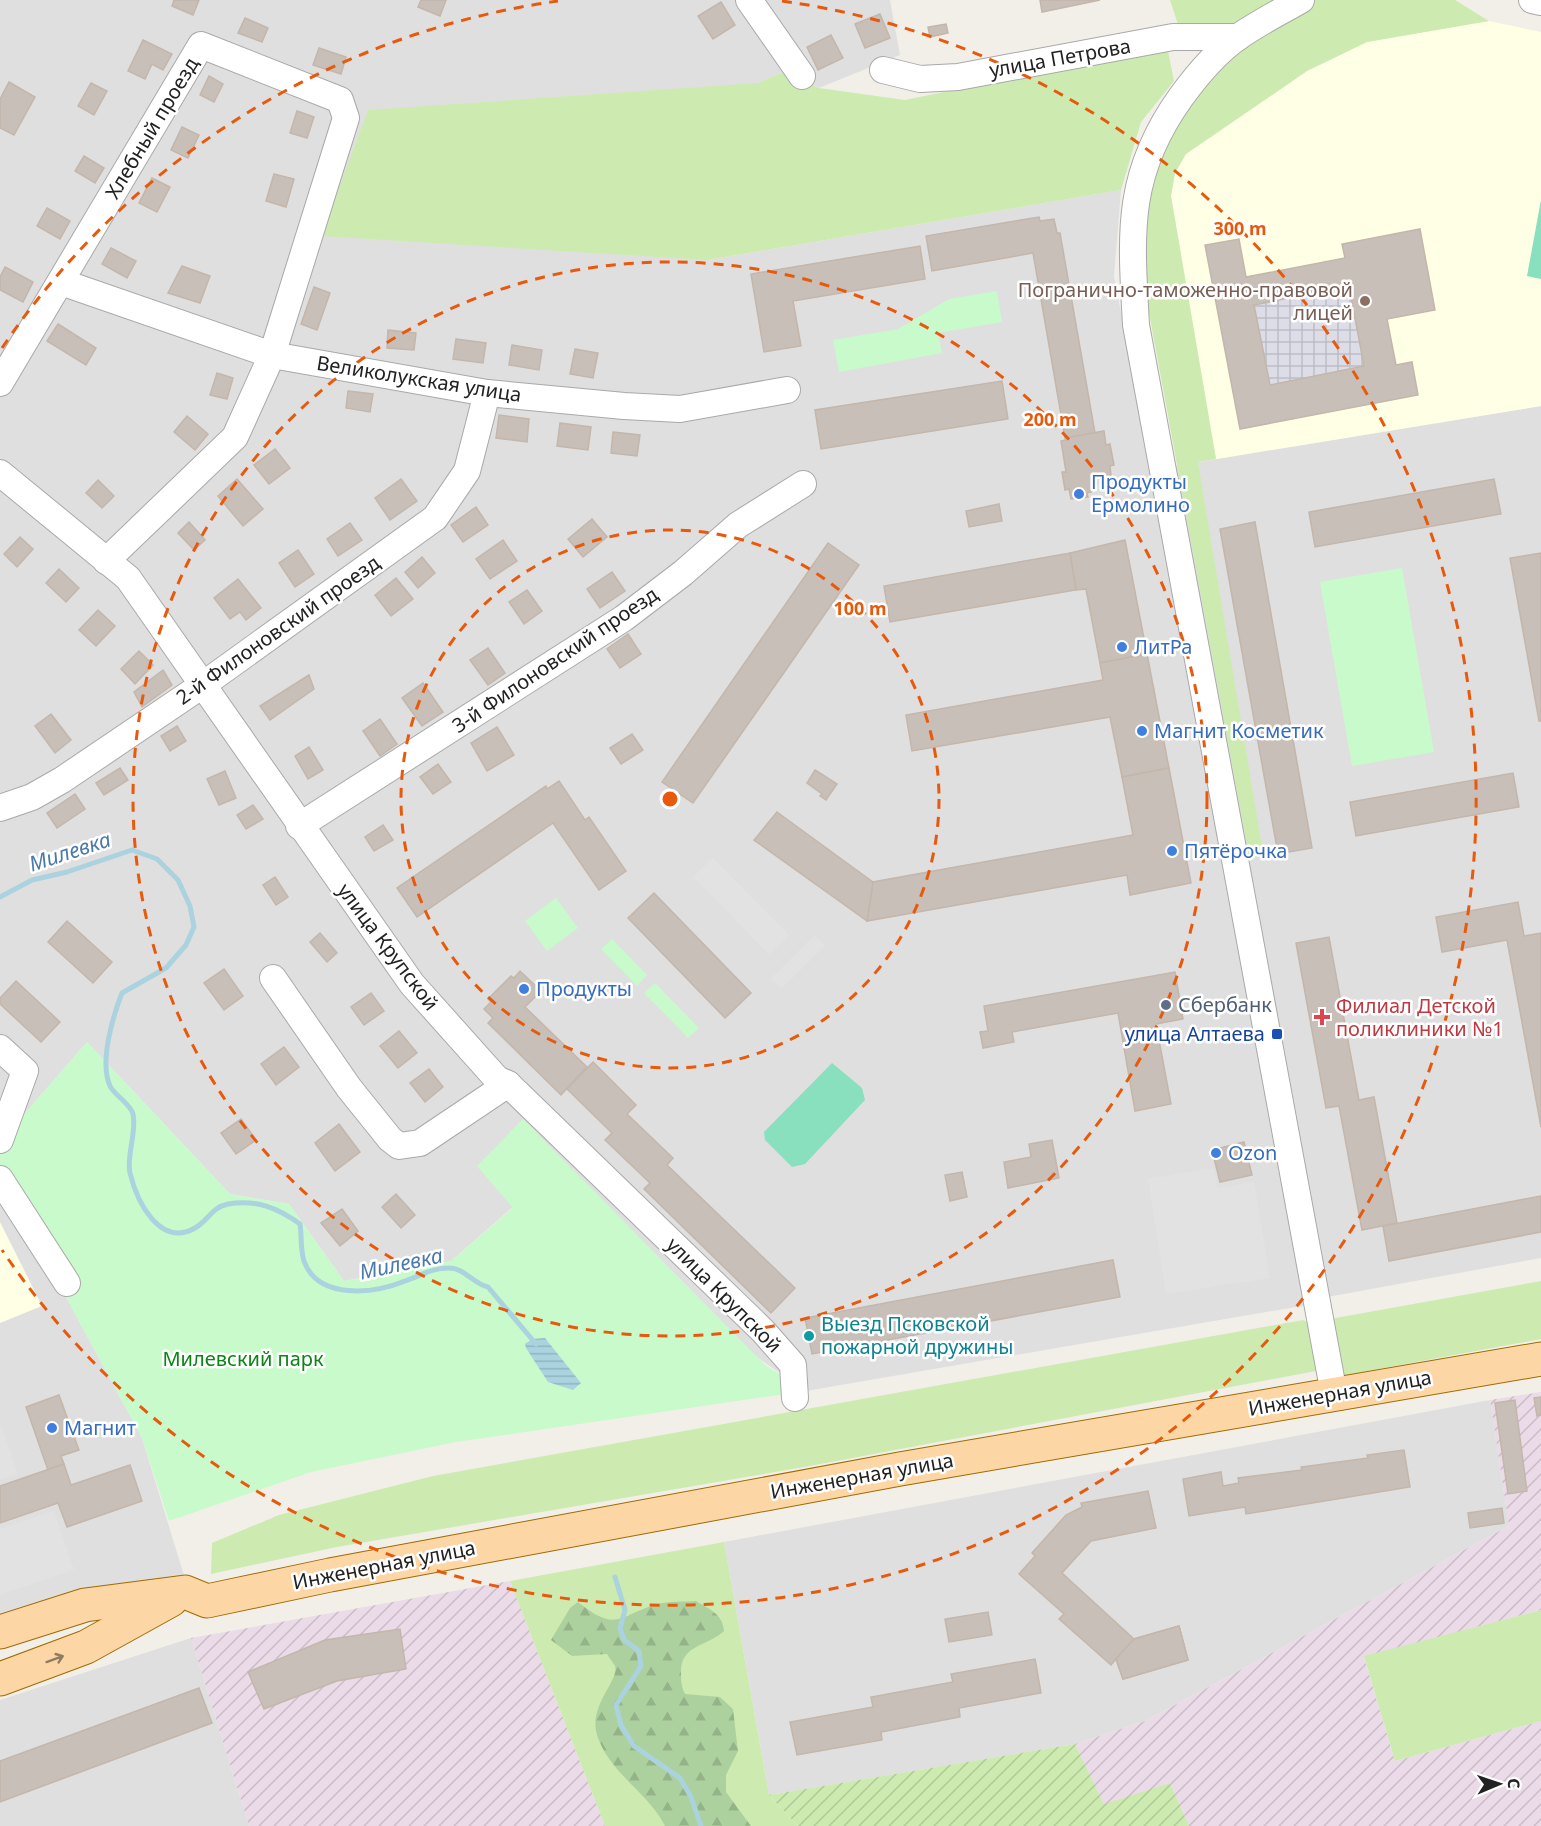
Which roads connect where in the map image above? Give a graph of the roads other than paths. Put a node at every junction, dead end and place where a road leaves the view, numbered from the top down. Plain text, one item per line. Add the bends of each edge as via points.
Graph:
1 (749, 0) edge
2 (1301, 0) edge
3 (1532, 0) edge
4 (1541, 2) edge
5 (1238, 37) junction
6 (883, 70) dead end
7 (802, 76) dead end
8 (61, 282) junction
9 (272, 355) junction
10 (0, 383) edge
11 (787, 390) dead end
12 (487, 393) junction
13 (0, 473) edge
14 (803, 484) dead end
15 (106, 561) junction
16 (204, 684) junction
17 (0, 808) edge
18 (299, 826) junction
19 (273, 978) dead end
20 (0, 1048) edge
21 (508, 1084) junction
22 (0, 1140) edge
23 (0, 1179) edge
24 (67, 1283) dead end
25 (1541, 1359) edge
26 (1334, 1394) junction
27 (795, 1398) dead end
28 (185, 1592) junction
29 (85, 1605) junction
30 (3, 1627) edge
31 (86, 1647) junction
32 (0, 1679) edge

1 - 7 street
2 - 5 street
3 - 4 street
5 - 6 street, улица Петрова via 1173,38 958,77 920,79
5 - 26 street via 1194,78 1159,127 1149,151 1136,203 1132,241 1136,325
8 - 9 street, Великолукская улица
8 - 9 street, Хлебный проезд via 201,45 340,100 346,118
8 - 10 street, Хлебный проезд
9 - 12 street, Великолукская улица
9 - 15 street via 235,437
11 - 12 street, Великолукская улица via 680,409
12 - 16 street, 2-й Филоновский проезд via 467,471 435,518
13 - 15 street, улица Крупской
14 - 18 street, 3-й Филоновский проезд via 738,525 624,618
15 - 16 street, улица Крупской via 128,578
16 - 17 street, 2-й Филоновский проезд via 62,780 32,797
16 - 18 street, улица Крупской
18 - 21 street, улица Крупской via 411,984 496,1079
19 - 21 street via 349,1088 399,1146 420,1143
20 - 22 street via 25,1071
21 - 27 street, улица Крупской via 764,1331 793,1365
23 - 24 street
25 - 26 main road, Инженерная улица
26 - 28 main road, Инженерная улица via 888,1471 207,1601
28 - 29 main road, Инженерная улица
28 - 31 main road
29 - 30 main road, Инженерная улица
29 - 31 main road via 92,1638
32 -> 31 main road

